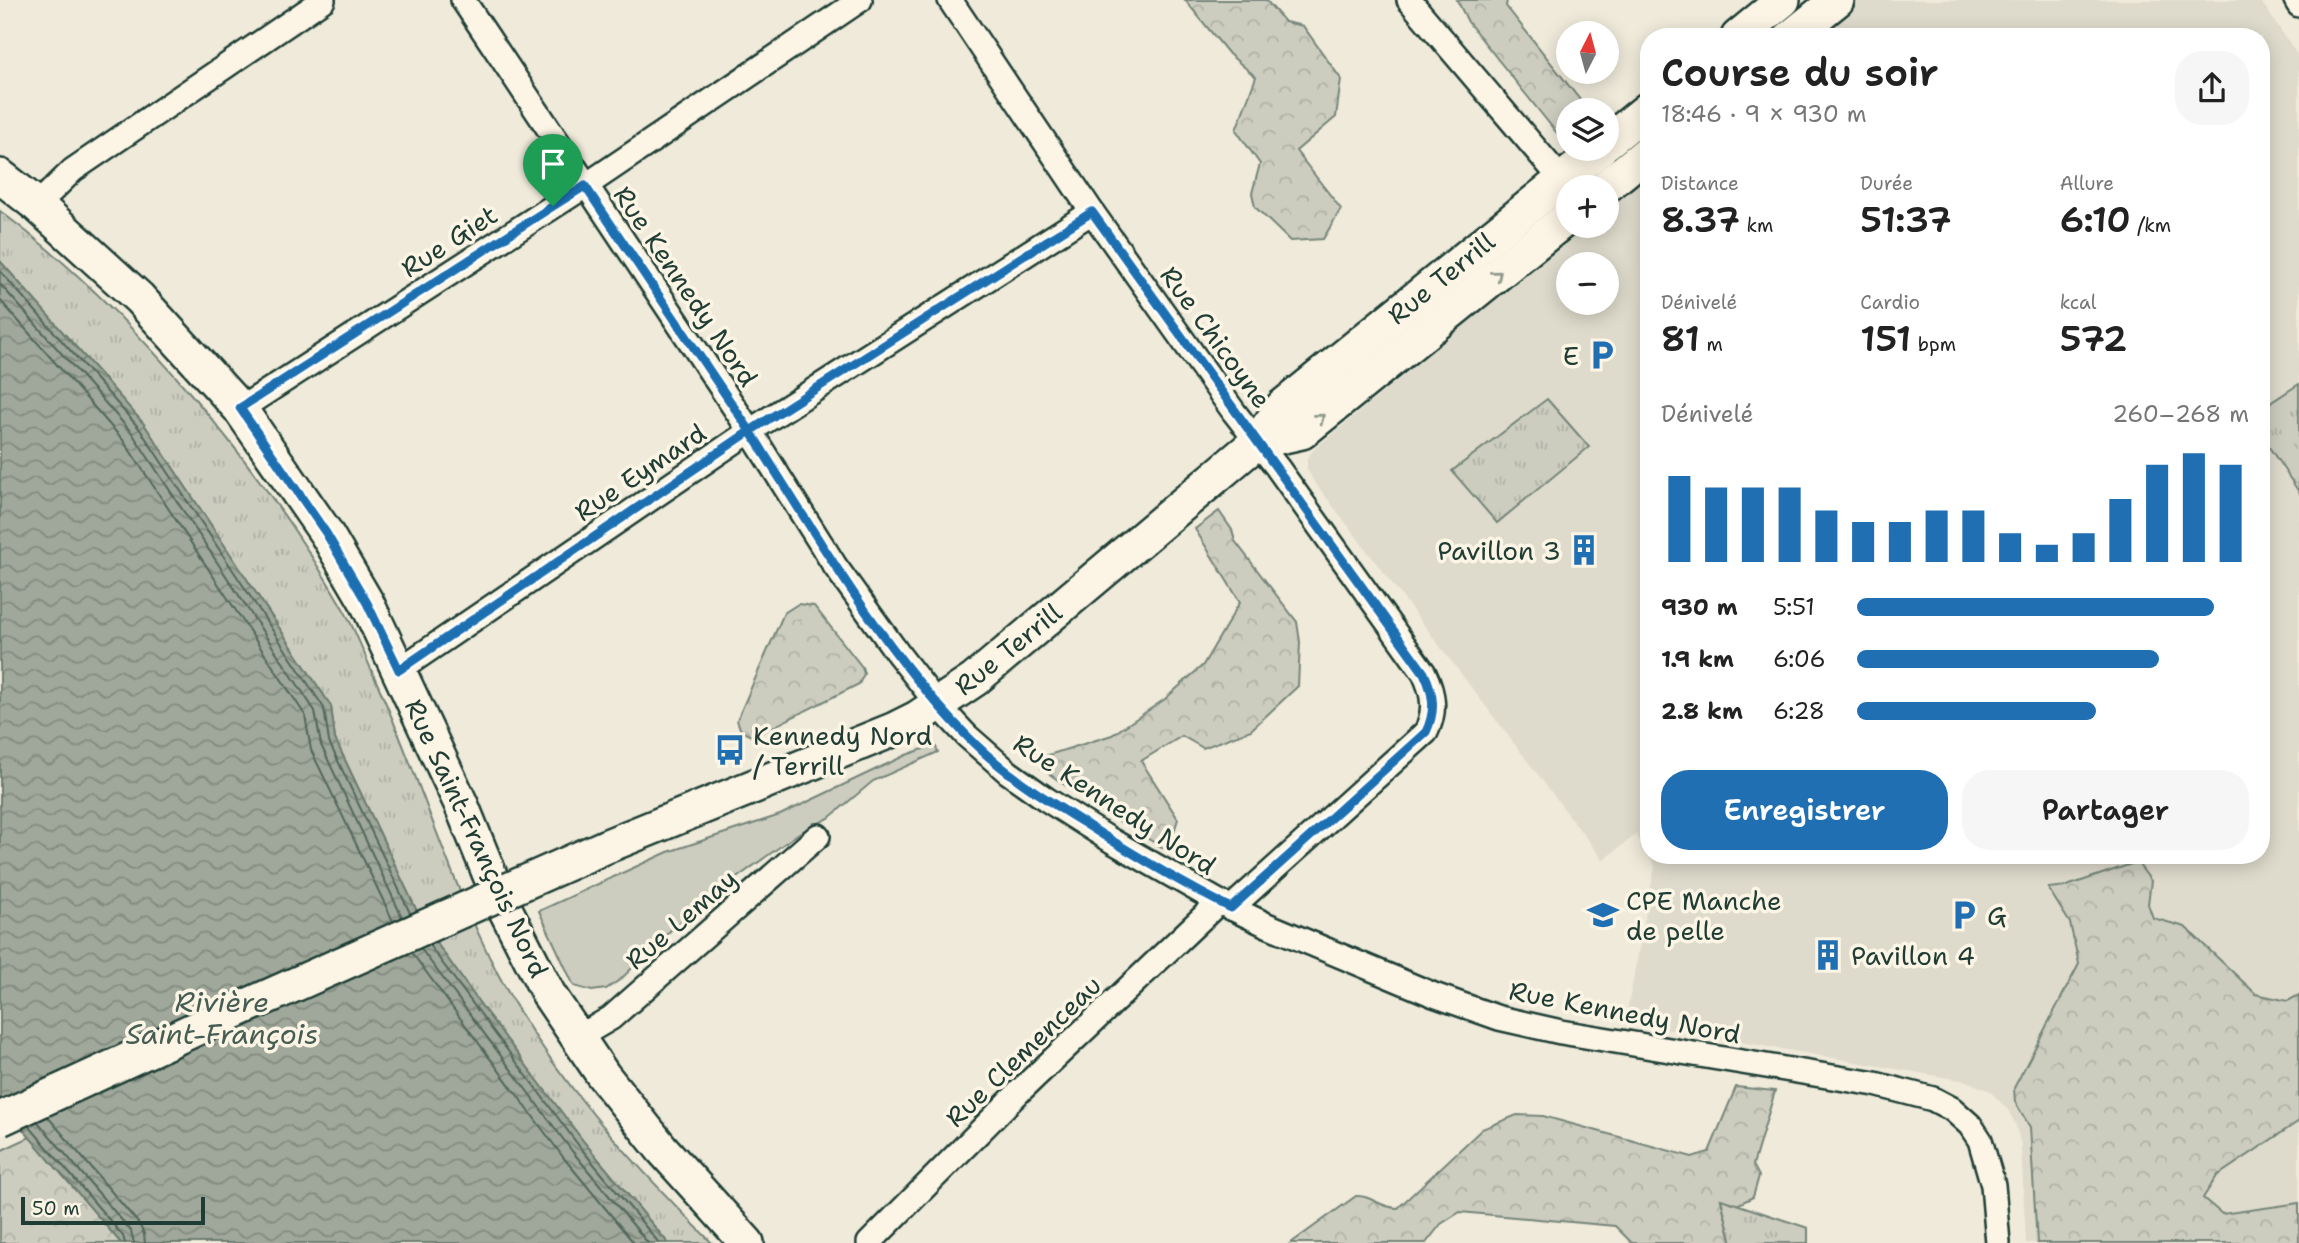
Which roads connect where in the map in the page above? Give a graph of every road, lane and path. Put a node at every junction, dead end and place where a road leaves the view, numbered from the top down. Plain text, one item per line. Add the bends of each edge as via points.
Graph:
1 (323, 0) edge
2 (463, 0) edge
3 (860, 0) edge
4 (950, 0) edge
5 (1409, 0) edge
6 (1783, 0) edge
7 (1837, 0) edge
8 (2296, 0) edge
9 (2299, 5) edge
10 (1749, 28) edge
11 (1802, 28) edge
12 (1640, 116) edge
13 (1619, 133) edge
14 (1640, 159) edge
15 (1588, 161) edge
16 (1558, 175) edge
17 (1573, 175) edge
18 (0, 176) edge
19 (1619, 176) edge
20 (585, 186) junction
21 (1556, 190) edge
22 (37, 205) junction
23 (1092, 212) junction
24 (1556, 227) edge
25 (240, 408) junction
26 (750, 431) junction
27 (1257, 442) junction
28 (399, 670) junction
29 (938, 705) junction
30 (1433, 705) joint
31 (818, 836) dead end
32 (1225, 905) junction
33 (577, 1038) junction
34 (0, 1119) edge
35 (747, 1243) edge
36 (869, 1243) edge
37 (1998, 1243) edge

1 - 22 street via 73,170
2 - 20 street, Rue Kennedy Nord
3 - 20 street, Rue Giet
4 - 23 street, Rue Chicoyne
5 - 16 street
6 - 10 street
7 - 11 street
8 - 9 street
12 - 13 street
14 - 19 street
15 - 17 street, Rue Terrill
18 - 22 street, Rue Saint-François Nord
20 - 25 street, Rue Giet
20 - 26 street, Rue Kennedy Nord
21 - 27 street, Rue Terrill via 1283,406
22 - 25 street, Rue Saint-François Nord via 139,298
23 - 26 street, Rue Eymard
23 - 27 street, Rue Chicoyne
27 -> 24 street, Rue Terrill via 1302,432
25 - 28 street, Rue Saint-François Nord via 326,533
26 - 28 street, Rue Eymard
26 - 29 street, Rue Kennedy Nord via 835,566
27 - 29 street, Rue Terrill via 974,680
27 - 30 street, Rue Chicoyne via 1424,673
28 - 33 street, Rue Saint-François Nord via 520,942
29 - 32 street, Rue Kennedy Nord via 998,763 1046,799
29 - 34 street, Rue Terrill, bridge via 894,729 607,846
30 - 32 street, Rue Clemenceau via 1426,732
31 - 33 street, Rue Lemay via 611,1018
32 - 36 street, Rue Clemenceau via 1040,1072
32 - 37 street, Rue Kennedy Nord via 1434,995 1510,1021 1875,1084 1933,1099 1952,1108 1980,1140 1993,1185
33 - 35 street, Rue Saint-François Nord via 662,1149

